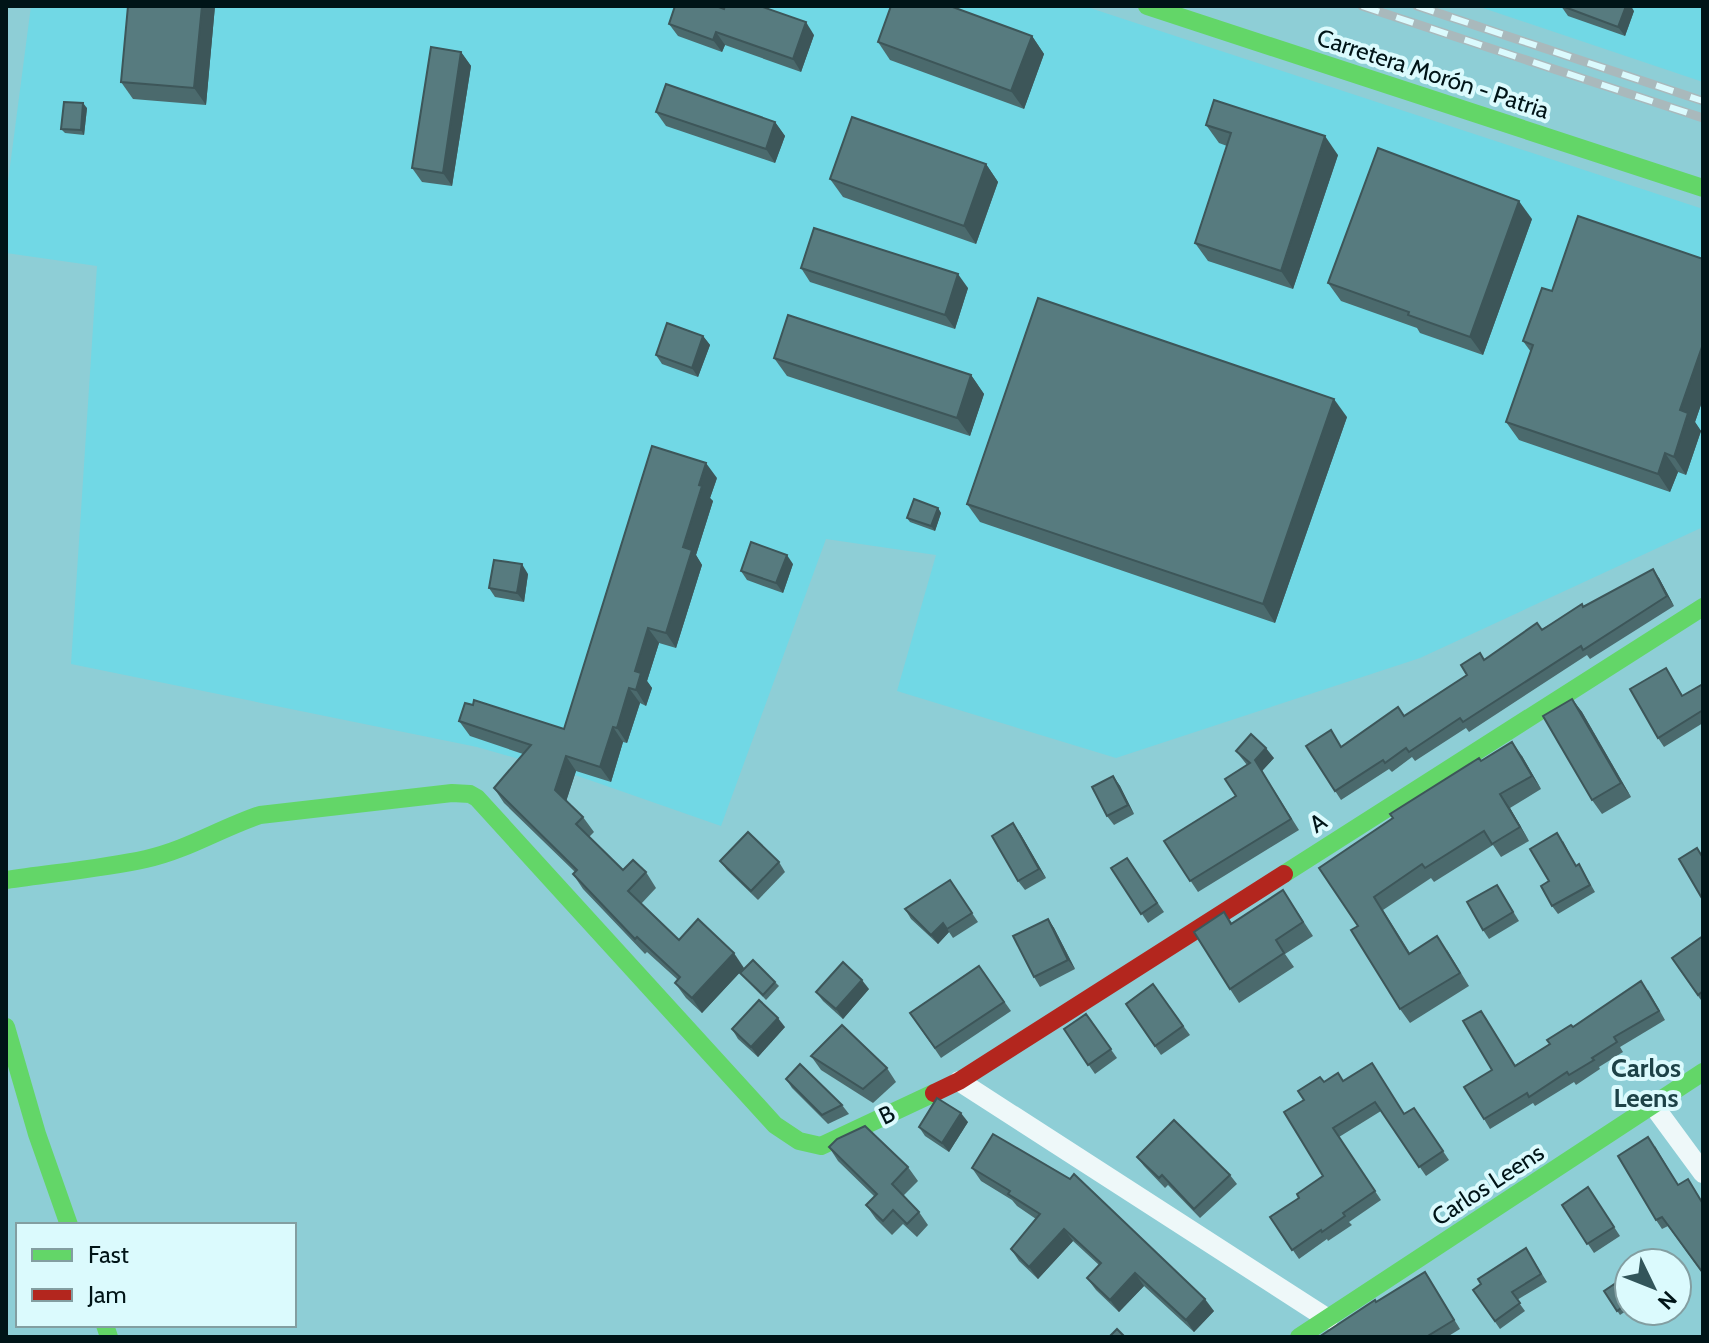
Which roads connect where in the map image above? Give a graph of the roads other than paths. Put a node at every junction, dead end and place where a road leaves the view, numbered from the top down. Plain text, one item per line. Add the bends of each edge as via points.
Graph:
1 (1147, 6) edge
2 (1703, 188) edge
3 (1703, 607) edge
4 (6, 880) edge
5 (6, 1027) edge
6 (1703, 1072) edge
7 (959, 1081) junction
8 (1653, 1105) junction
9 (1703, 1173) edge
10 (68, 1223) edge
11 (1328, 1319) junction
12 (1299, 1337) edge

1 - 2 street, Carretera Morón - Patria
3 - 7 street, A
4 - 7 street, B via 147,859 260,815 470,794 775,1125 799,1141 821,1146
5 - 10 street
6 - 8 street, Carlos Leens
7 - 11 street
8 - 9 street
8 - 11 street, Carlos Leens
11 - 12 street, Carlos Leens

